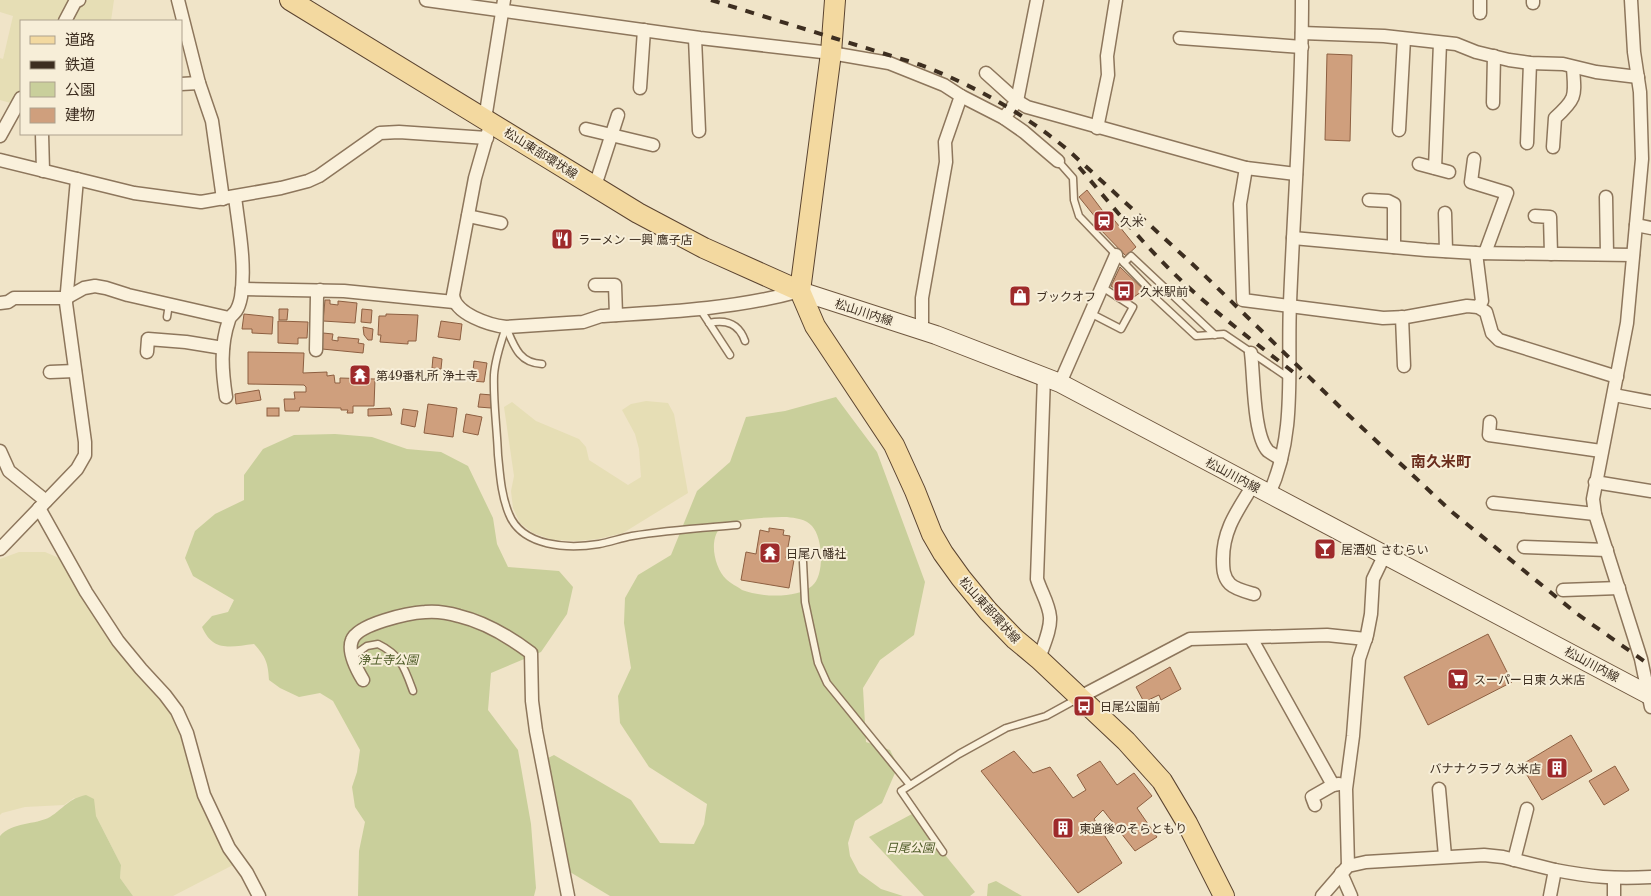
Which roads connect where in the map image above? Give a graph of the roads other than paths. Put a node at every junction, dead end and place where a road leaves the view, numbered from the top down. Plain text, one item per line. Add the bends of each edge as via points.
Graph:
1 (79, 0) edge
2 (178, 0) edge
3 (290, 0) edge
4 (426, 0) edge
5 (835, 0) edge
6 (1037, 0) edge
7 (1116, 0) edge
8 (1302, 0) edge
9 (1480, 0) edge
10 (1631, 0) edge
11 (503, 5) edge
12 (1480, 13) dead end
13 (66, 20) edge
14 (644, 30) junction
15 (1302, 33) junction
16 (695, 38) junction
17 (1180, 38) dead end
18 (1404, 38) junction
19 (1440, 43) junction
20 (1302, 47) junction
21 (831, 53) junction
22 (1494, 56) junction
23 (1530, 63) junction
24 (1573, 68) junction
25 (986, 73) dead end
26 (1638, 77) junction
27 (199, 83) junction
28 (182, 84) edge
29 (640, 88) dead end
30 (1646, 94) edge
31 (961, 96) junction
32 (20, 100) edge
33 (1017, 101) junction
34 (1493, 103) dead end
35 (618, 115) dead end
36 (1004, 118) junction
37 (488, 126) junction
38 (1097, 128) junction
39 (2, 129) edge
40 (586, 129) dead end
41 (699, 130) dead end
42 (1399, 130) dead end
43 (42, 135) edge
44 (612, 135) junction
45 (1526, 143) dead end
46 (653, 145) dead end
47 (1553, 147) dead end
48 (1646, 157) edge
49 (1474, 159) dead end
50 (0, 160) edge
51 (1058, 161) joint
52 (1419, 164) dead end
53 (1246, 168) junction
54 (1435, 168) junction
55 (43, 171) junction
56 (1449, 172) dead end
57 (1296, 174) junction
58 (77, 179) junction
59 (595, 186) junction
60 (1606, 197) dead end
61 (229, 198) junction
62 (1369, 200) dead end
63 (1445, 213) dead end
64 (468, 216) junction
65 (1535, 216) dead end
66 (501, 223) dead end
67 (1636, 225) junction
68 (1651, 228) edge
69 (1293, 238) junction
70 (1394, 248) junction
71 (1446, 251) junction
72 (1480, 253) junction
73 (1551, 254) junction
74 (1607, 254) junction
75 (1633, 254) junction
76 (1120, 259) junction
77 (594, 285) dead end
78 (1102, 287) junction
79 (242, 289) junction
80 (320, 290) junction
81 (800, 292) junction
82 (66, 298) junction
83 (454, 302) junction
84 (0, 303) edge
85 (1290, 305) junction
86 (1478, 307) junction
87 (700, 309) junction
88 (1090, 313) junction
89 (616, 315) junction
90 (1402, 317) junction
91 (229, 318) junction
92 (709, 323) junction
93 (506, 327) junction
94 (922, 330) junction
95 (1215, 335) junction
96 (745, 341) dead end
97 (223, 348) junction
98 (316, 350) dead end
99 (147, 352) dead end
100 (1251, 352) junction
101 (730, 355) dead end
102 (542, 364) dead end
103 (1404, 366) dead end
104 (75, 371) junction
105 (50, 372) dead end
106 (1617, 377) junction
107 (1290, 379) junction
108 (1052, 380) junction
109 (1614, 395) junction
110 (226, 397) dead end
111 (1651, 402) edge
112 (1490, 422) dead end
113 (1602, 451) junction
114 (0, 452) edge
115 (1282, 459) junction
116 (1595, 482) junction
117 (1253, 485) junction
118 (1651, 491) edge
119 (1269, 494) junction
120 (1493, 503) dead end
121 (42, 505) junction
122 (1595, 514) junction
123 (737, 525) dead end
124 (1524, 547) dead end
125 (0, 549) edge
126 (1608, 550) junction
127 (1385, 554) junction
128 (803, 562) dead end
129 (1619, 588) junction
130 (1563, 590) dead end
131 (1254, 594) dead end
132 (1251, 638) junction
133 (1366, 639) junction
134 (353, 656) junction
135 (1039, 659) junction
136 (1647, 665) edge
137 (363, 680) dead end
138 (413, 691) dead end
139 (1080, 697) junction
140 (1650, 699) edge
141 (1346, 783) junction
142 (910, 785) junction
143 (1333, 785) junction
144 (1439, 789) dead end
145 (1315, 805) dead end
146 (1527, 809) dead end
147 (943, 852) dead end
148 (1445, 856) junction
149 (1514, 860) junction
150 (1344, 870) junction
151 (1555, 870) junction
152 (1651, 877) edge
153 (1614, 879) junction
154 (259, 896) edge
155 (568, 896) edge
156 (1224, 896) edge
157 (1322, 896) edge
158 (1351, 896) edge
159 (1550, 896) edge
160 (1614, 896) edge

1 - 13 street
2 - 27 street
3 - 37 main road, 松山東部環状線
4 - 11 street
5 - 21 main road
6 - 33 street
7 - 38 street via 1107,56 1108,76
8 - 15 street
9 - 12 street
10 - 26 street
11 - 14 street
11 - 37 street
14 - 16 street
14 - 29 street
15 - 18 street
15 - 20 street
16 - 21 street
16 - 41 street
17 - 20 street
18 - 19 street
18 - 42 street
19 - 22 street via 1456,44
19 - 54 street
20 - 57 street
21 - 31 street via 889,63 944,85
21 - 81 main road
22 - 23 street
22 - 34 street
23 - 24 street via 1563,64
23 - 45 street
24 - 26 street
24 - 47 street via 1575,94 1555,118
25 - 33 street
26 - 30 street
27 - 28 street
27 - 61 street via 212,121
30 - 48 street
31 - 36 street
31 - 94 street via 945,142 946,162 922,298
32 - 39 street
33 - 36 street
33 - 38 street
35 - 44 street
36 - 51 street
37 - 59 main road, 松山東部環状線
37 - 61 street via 380,133 308,181
37 - 64 street
38 - 53 street
40 - 44 street
43 - 55 street
44 - 46 street
44 - 59 street
48 - 67 street
49 - 72 street via 1471,182 1507,192
50 - 55 street
51 - 76 lane via 1073,178 1079,216
52 - 54 street
53 - 57 street
53 - 85 street via 1240,204 1243,300
54 - 56 street
55 - 58 street
57 - 69 street
58 - 61 street via 134,193 201,202
58 - 82 street
59 - 81 main road, 松山東部環状線 via 704,248
60 - 74 street
61 - 79 street via 241,246
62 - 70 street via 1394,204
63 - 71 street
64 - 66 street
64 - 83 street
65 - 73 street via 1550,217
67 - 68 street
67 - 75 street
69 - 70 street
69 - 85 street
70 - 71 street
71 - 72 street
72 - 73 street
72 - 86 street via 1482,301
73 - 74 street
74 - 75 street
75 - 106 street via 1627,323
76 - 78 street
76 - 95 lane via 1131,256
76 - 95 lane via 1152,295 1196,336
77 - 89 street via 615,285
78 - 88 street
78 - 88 lane via 1133,307 1121,329
79 - 80 street
79 - 91 street via 237,310
80 - 83 street
80 - 98 street via 317,296
81 - 87 street
81 - 94 main road, 松山川内線
81 - 135 main road, 松山東部環状線 via 815,326 894,446 943,553 988,611
82 - 84 street via 14,298
82 - 91 street via 95,286 168,311
82 - 104 street
83 - 93 street via 476,318
85 - 90 street via 1383,318
85 - 107 street
86 - 90 street
86 - 106 street via 1486,312 1492,333 1499,340
87 - 89 street
87 - 92 lane
88 - 108 street
89 - 93 street via 583,322
90 - 103 street
91 - 97 street
92 - 96 lane via 718,321 735,325 742,331
92 - 101 lane
93 - 102 lane via 516,350 531,364
93 - 123 lane via 494,374 497,434 505,503 509,516 519,529 534,539 554,545 578,546 630,536
94 - 108 main road, 松山川内線
95 - 100 lane via 1224,334
97 - 99 street via 148,339
97 - 110 street
100 - 107 lane
100 - 115 street via 1262,439 1268,451
104 - 105 street
104 - 121 street via 85,455 77,470
106 - 109 street
107 - 115 street via 1287,438
108 - 117 main road, 松山川内線
108 - 135 street via 1036,571 1050,618
109 - 111 street
109 - 113 street
112 - 113 street via 1489,435
113 - 116 street
114 - 121 street via 9,471
115 - 119 street
116 - 118 street
116 - 122 street
117 - 119 main road, 松山川内線
117 - 131 street via 1226,532 1223,563 1224,576 1231,586
119 - 127 main road, 松山川内線
120 - 122 street
121 - 125 street
121 - 154 street via 86,592 118,640 177,711 187,733 204,795 229,848 248,873
122 - 126 street
124 - 126 street
126 - 129 street
127 - 133 street via 1373,579
127 - 140 main road, 松山川内線
128 - 142 lane via 805,602 818,663 827,683
129 - 130 street
129 - 136 street
132 - 133 street via 1327,635
132 - 139 street via 1190,639
132 - 143 street
133 - 141 street via 1359,659
134 - 137 street
134 - 138 lane via 367,646 378,644 390,649 400,660
134 - 155 street via 351,641 357,632 370,625 426,612 462,617 492,629 531,653 536,731
135 - 139 main road, 松山東部環状線
136 - 140 street
139 - 142 lane via 1046,716 1000,731
139 - 156 main road, 松山東部環状線 via 1162,781
141 - 143 street
141 - 150 street
142 - 147 lane via 901,791
143 - 145 street via 1312,797
144 - 148 street
146 - 149 street
148 - 149 street via 1484,855
148 - 150 street via 1366,862
149 - 151 street
150 - 157 street
150 - 158 street
151 - 153 street
151 - 159 street
152 - 153 street
153 - 160 street

